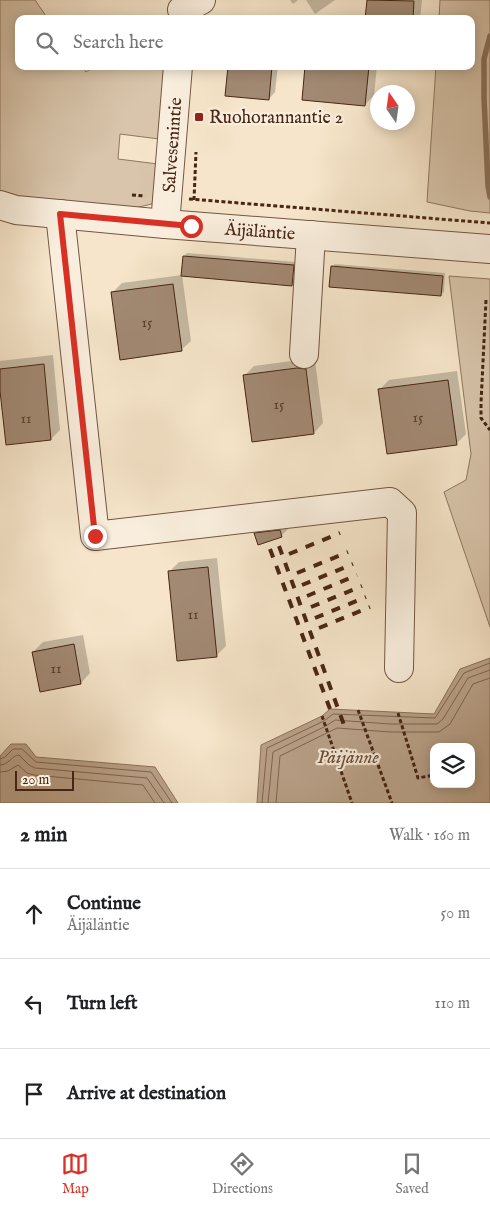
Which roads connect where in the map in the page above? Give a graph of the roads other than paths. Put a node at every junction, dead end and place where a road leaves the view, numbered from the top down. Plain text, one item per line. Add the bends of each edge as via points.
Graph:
1 (178, 70) edge
2 (0, 205) edge
3 (166, 211) junction
4 (60, 214) junction
5 (312, 235) junction
6 (490, 249) edge
7 (304, 354) dead end
8 (399, 668) dead end

1 - 3 street, Salvesenintie
2 - 4 street, Äijäläntie via 16,210
3 - 4 street, Äijäläntie
3 - 5 street, Äijäläntie
4 - 8 street via 95,536 390,502 402,513
5 - 6 street, Äijäläntie
5 - 7 street

